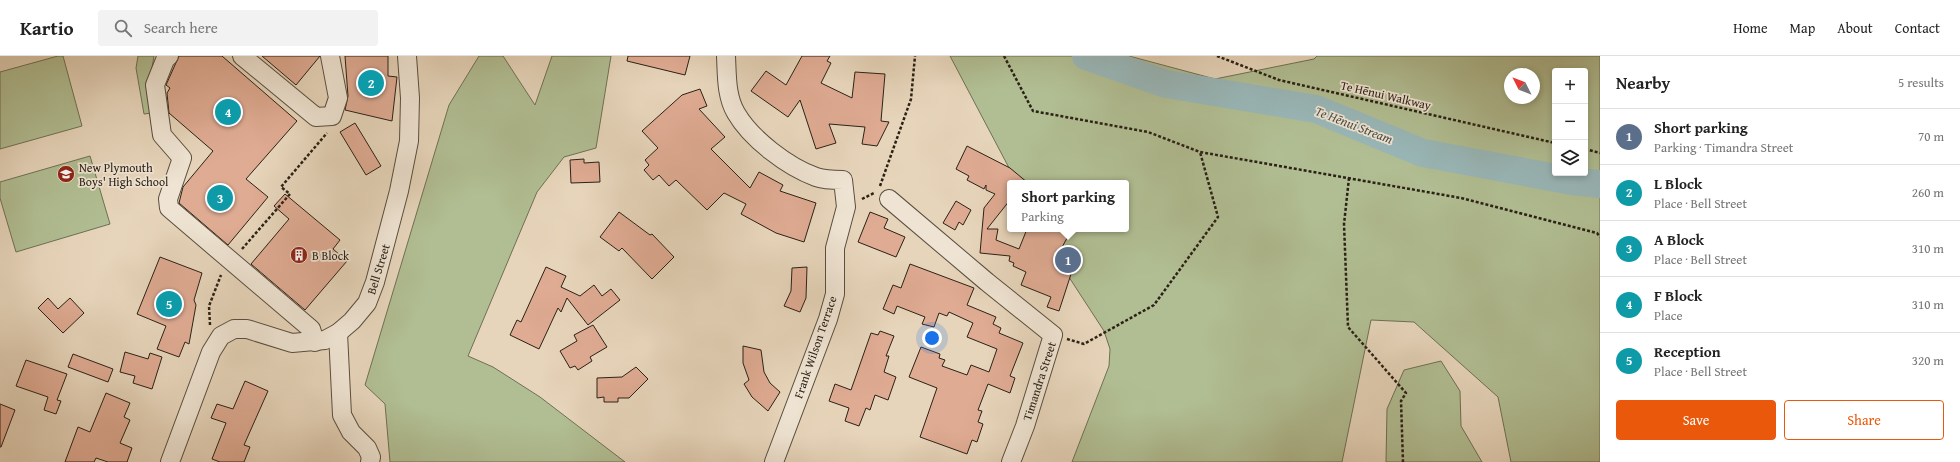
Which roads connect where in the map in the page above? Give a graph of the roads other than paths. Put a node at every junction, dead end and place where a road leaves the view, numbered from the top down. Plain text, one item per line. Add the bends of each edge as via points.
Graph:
1 (169, 56) edge
2 (242, 56) edge
3 (330, 56) edge
4 (407, 56) edge
5 (726, 56) edge
6 (889, 199) dead end
7 (338, 333) junction
8 (315, 342) junction
9 (170, 462) edge
10 (370, 462) edge
11 (774, 462) edge
12 (1011, 462) edge

1 - 8 street via 155,85 162,135 182,158 168,199 169,208 311,329
2 - 3 street via 316,117 332,116 338,98
4 - 7 street, Bell Street via 410,98 409,141 399,191 367,303
5 - 11 street, Frank Wilson Terrace via 728,90 736,112 768,148 791,166 817,178 843,180 846,207 835,248 835,294
6 - 12 street, Timandra Street via 1053,335
7 - 8 street, Bell Street
7 - 10 street via 342,415 351,432 367,448 371,457
8 - 9 street, Bell Street via 292,343 247,330 234,329 221,336 215,343

